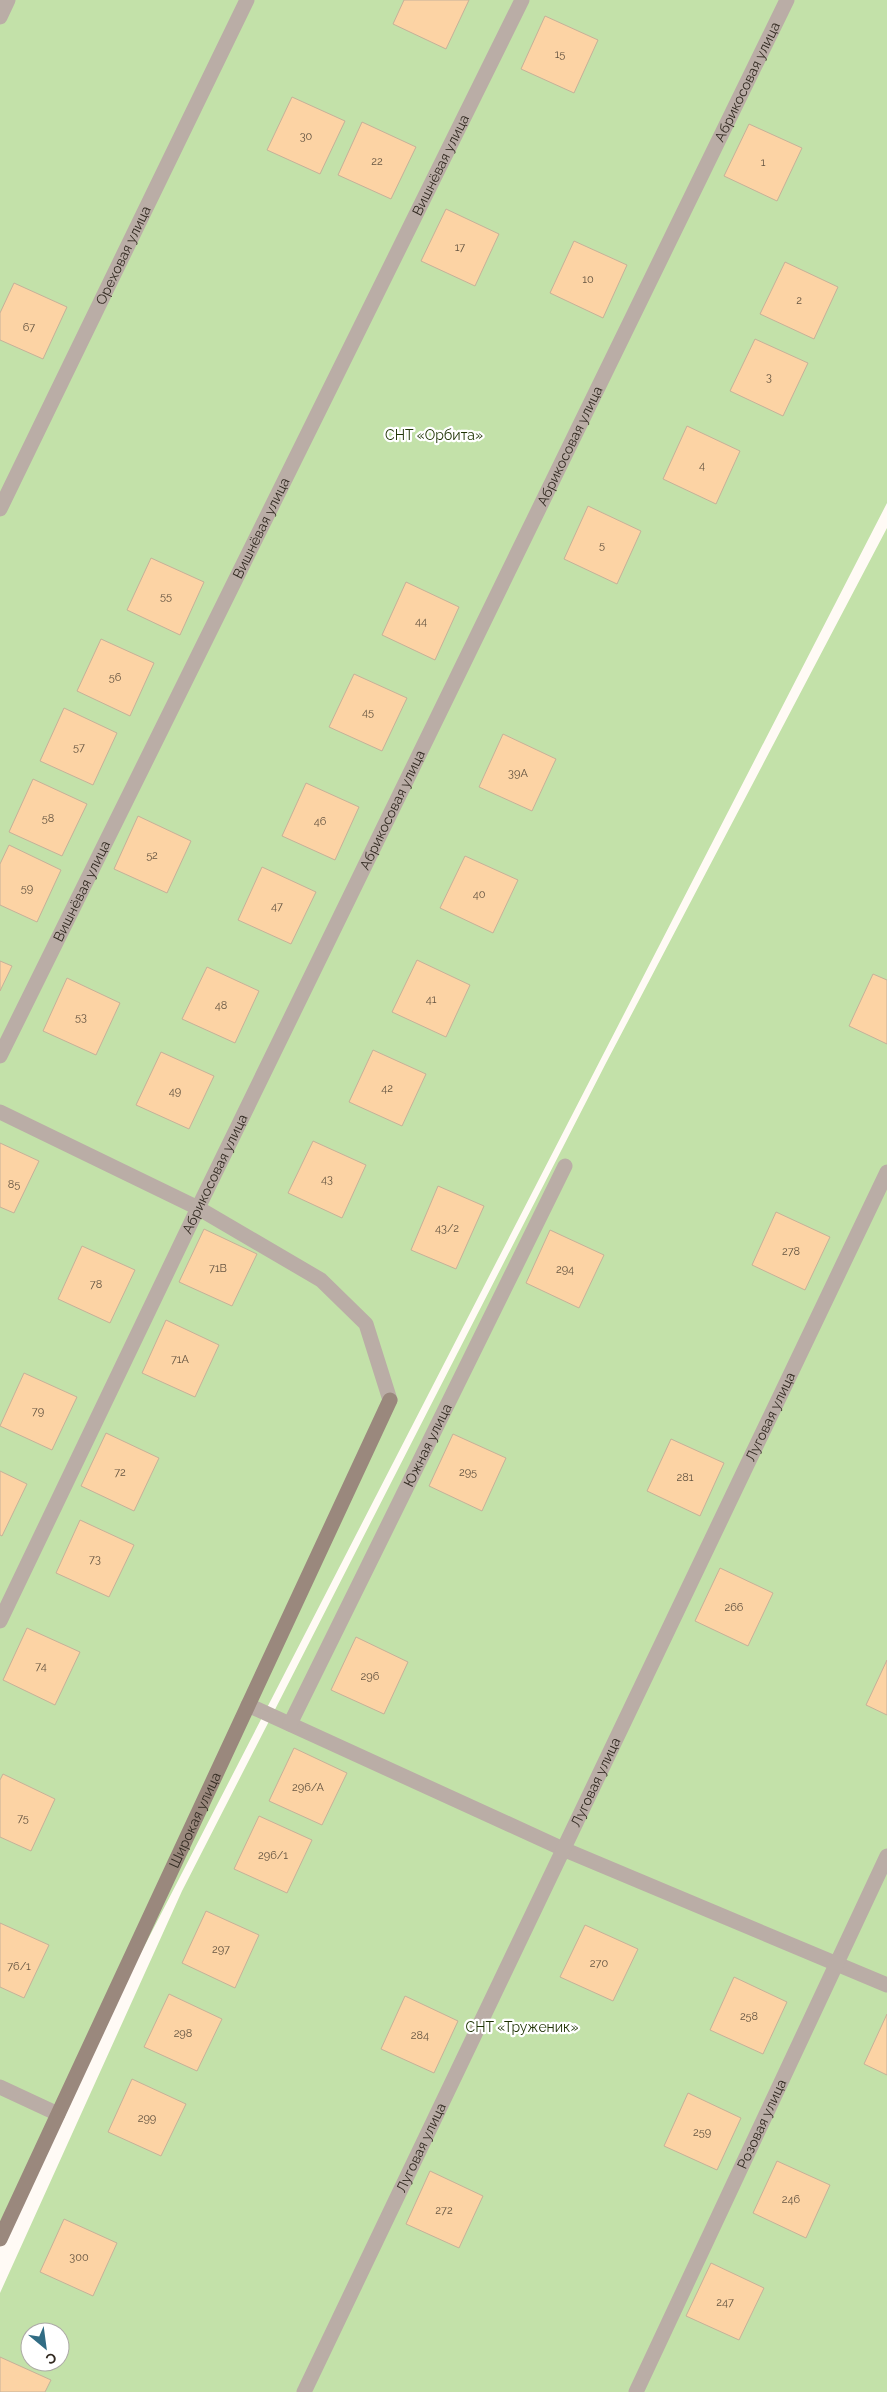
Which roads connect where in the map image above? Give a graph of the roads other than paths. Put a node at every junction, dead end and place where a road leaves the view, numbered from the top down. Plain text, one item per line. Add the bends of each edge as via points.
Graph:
1 (8, 0) edge
2 (247, 0) edge
3 (522, 0) edge
4 (787, 0) edge
5 (0, 17) edge
6 (0, 509) edge
7 (0, 1056) edge
8 (0, 1112) edge
9 (565, 1166) dead end
10 (887, 1172) edge
11 (198, 1208) junction
12 (0, 1621) edge
13 (248, 1705) junction
14 (290, 1724) junction
15 (564, 1849) junction
16 (887, 1856) edge
17 (837, 1964) junction
18 (887, 1986) edge
19 (0, 2087) edge
20 (58, 2114) junction
21 (0, 2239) edge
22 (304, 2392) edge
23 (636, 2392) edge

1 - 5 street
2 - 6 street, Ореховая улица
3 - 7 street, Вишнёвая улица
4 - 11 street, Абрикосовая улица
8 - 11 street
9 - 14 street, Южная улица
10 - 15 street, Луговая улица
11 - 12 street, Абрикосовая улица
11 - 13 street, Широкая улица via 321,1280 366,1324 390,1400
13 - 14 street
13 - 20 street, Широкая улица
14 - 15 street
15 - 17 street
15 - 22 street, Луговая улица
16 - 17 street, Розовая улица
17 - 18 street
17 - 23 street, Розовая улица
19 - 20 street
20 - 21 street, Широкая улица

